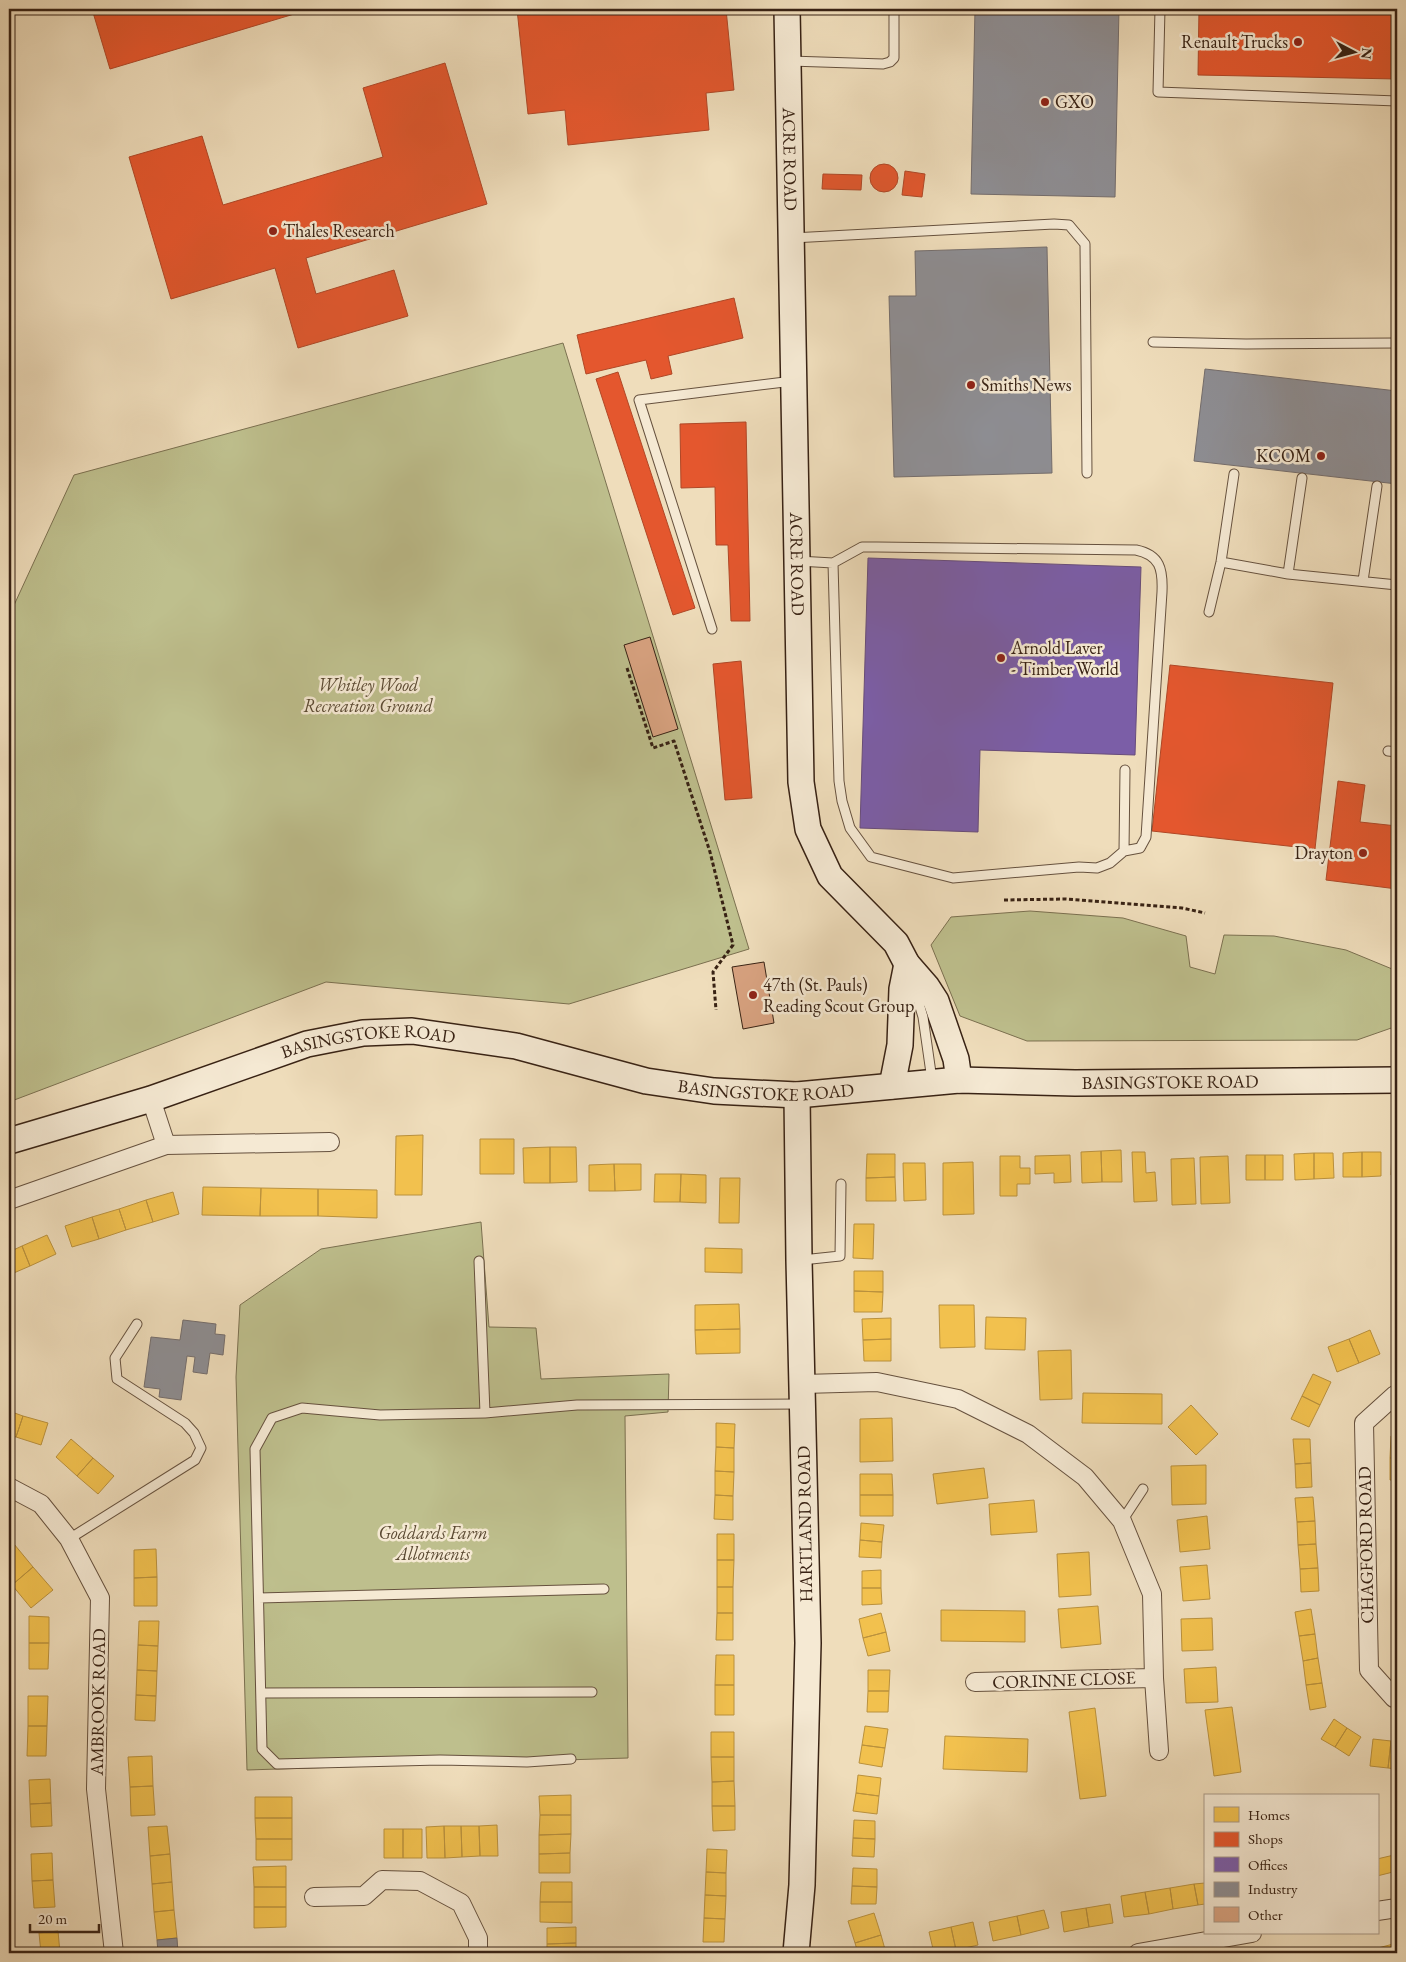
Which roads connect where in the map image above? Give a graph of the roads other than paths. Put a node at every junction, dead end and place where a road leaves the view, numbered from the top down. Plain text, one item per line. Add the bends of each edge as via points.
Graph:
1 (787, 9) edge
2 (894, 9) edge
3 (1160, 9) edge
4 (788, 61) junction
5 (1397, 101) edge
6 (791, 238) junction
7 (1153, 342) dead end
8 (1397, 342) edge
9 (793, 381) junction
10 (1087, 473) dead end
11 (1234, 474) dead end
12 (1302, 478) dead end
13 (1377, 486) dead end
14 (797, 561) junction
15 (1221, 562) junction
16 (833, 563) junction
17 (1288, 574) junction
18 (1363, 581) junction
19 (1397, 585) edge
20 (1209, 612) dead end
21 (712, 629) dead end
22 (1125, 770) dead end
23 (1124, 851) junction
24 (907, 964) junction
25 (959, 1080) junction
26 (1397, 1080) edge
27 (932, 1082) junction
28 (892, 1086) junction
29 (798, 1095) junction
30 (151, 1099) junction
31 (9, 1141) edge
32 (330, 1142) dead end
33 (166, 1145) junction
34 (841, 1184) dead end
35 (9, 1200) edge
36 (799, 1260) junction
37 (479, 1261) dead end
38 (137, 1324) dead end
39 (802, 1394) junction
40 (1397, 1395) edge
41 (485, 1413) junction
42 (9, 1487) edge
43 (1143, 1489) dead end
44 (1122, 1521) junction
45 (69, 1539) junction
46 (604, 1589) dead end
47 (259, 1598) junction
48 (1154, 1678) junction
49 (974, 1682) dead end
50 (592, 1692) dead end
51 (261, 1693) junction
52 (1397, 1698) edge
53 (1159, 1751) dead end
54 (571, 1759) dead end
55 (314, 1897) dead end
56 (1397, 1908) edge
57 (1378, 1911) edge
58 (1246, 1934) edge
59 (114, 1953) edge
60 (478, 1953) edge
61 (796, 1953) edge
62 (1138, 1953) edge

1 - 4 street, ACRE ROAD
2 - 4 lane via 894,58 890,62
3 - 5 lane via 1158,92
4 - 6 street, ACRE ROAD
6 - 9 street, ACRE ROAD
6 - 10 lane via 1054,224 1069,226 1084,244
7 - 8 lane
9 - 14 street, ACRE ROAD
9 - 21 lane via 640,400
11 - 15 lane
12 - 17 lane
13 - 18 lane
14 - 16 lane
14 - 24 street, ACRE ROAD via 801,782 808,829 830,876 896,943
15 - 17 lane
15 - 20 lane
16 - 23 lane via 841,794 850,828 871,857 953,878 1097,868 1110,863
16 - 23 lane via 862,548 877,547 1136,550 1147,552 1156,560 1162,583 1146,837 1140,848
17 - 18 lane
18 - 19 lane
22 - 23 lane
24 - 25 street via 927,987 941,1012
24 - 27 lane, ACRE ROAD via 923,1017
24 - 28 street via 902,989 900,1044
25 - 26 street, BASINGSTOKE ROAD via 1075,1083
25 - 27 street, BASINGSTOKE ROAD
27 - 28 street, BASINGSTOKE ROAD
28 - 29 street, BASINGSTOKE ROAD
29 - 30 street, BASINGSTOKE ROAD via 714,1091 646,1081 516,1046 412,1031 362,1033 307,1044
29 - 36 street, HARTLAND ROAD
30 - 31 street, BASINGSTOKE ROAD
30 - 33 street
32 - 33 street
33 - 35 street
34 - 36 lane via 840,1256
36 - 39 street, HARTLAND ROAD
37 - 41 lane
38 - 45 lane via 115,1358 117,1379 185,1424 201,1448 195,1460
39 - 41 lane
39 - 44 street, CORINNE CLOSE via 877,1382 958,1399 1028,1434 1085,1477
39 - 61 street, HARTLAND ROAD via 808,1642 802,1885
40 - 52 street, CHAGFORD ROAD via 1364,1423 1369,1670
41 - 47 lane via 380,1415 302,1408 272,1418 255,1449
42 - 45 street, AMBROOK ROAD via 41,1504
43 - 44 lane
44 - 48 street, CORINNE CLOSE via 1152,1594
45 - 59 street, AMBROOK ROAD via 100,1598 96,1789
46 - 47 lane
47 - 51 lane
48 - 49 street, CORINNE CLOSE
48 - 53 street, CORINNE CLOSE
50 - 51 lane
51 - 54 lane via 262,1749 277,1764
55 - 60 street via 364,1896 382,1880 420,1881 461,1903 478,1938
56 - 57 street
58 - 62 street

